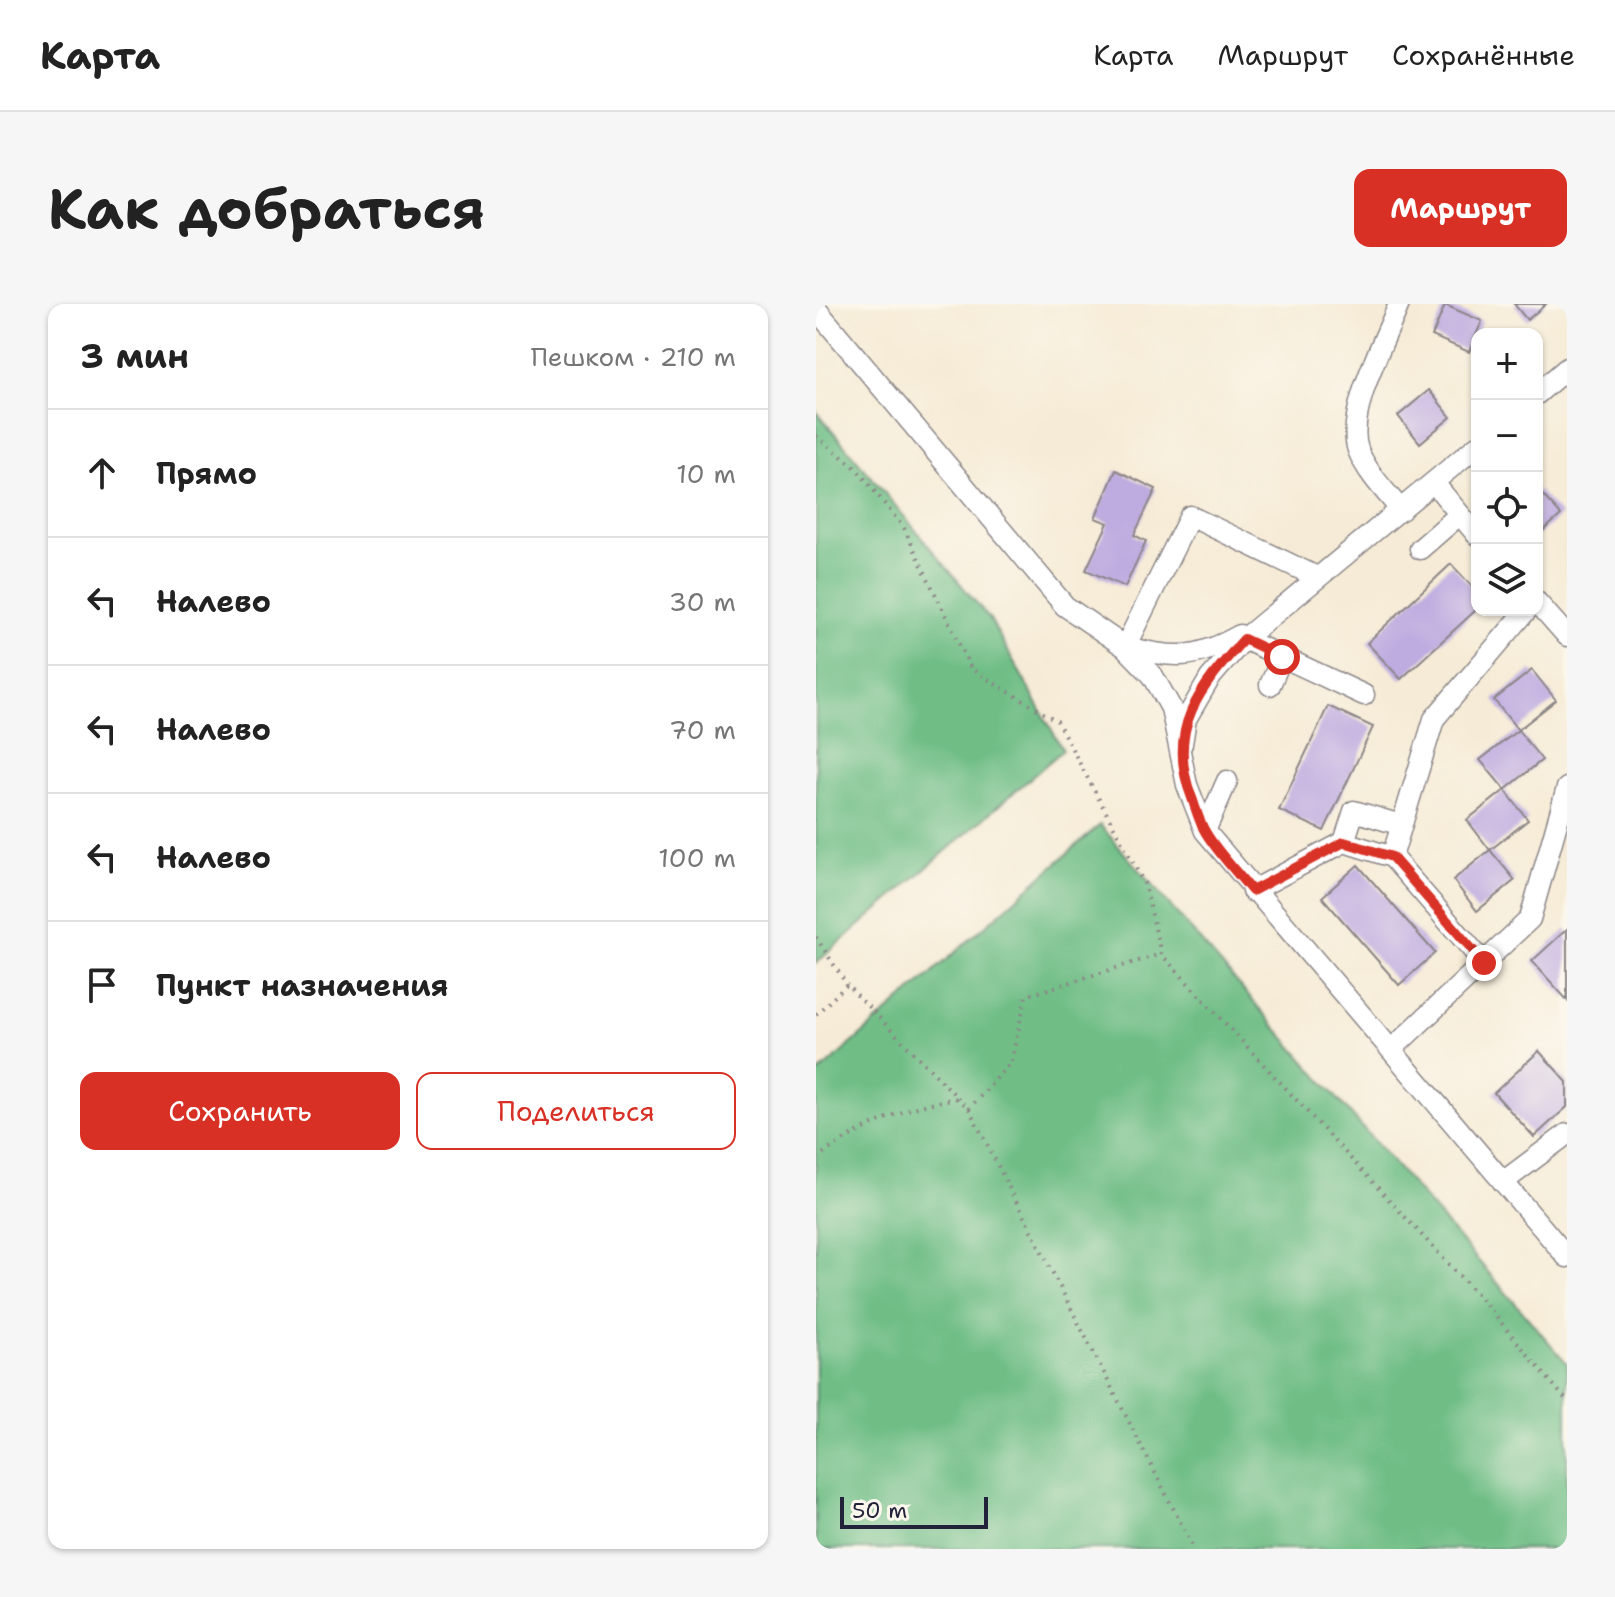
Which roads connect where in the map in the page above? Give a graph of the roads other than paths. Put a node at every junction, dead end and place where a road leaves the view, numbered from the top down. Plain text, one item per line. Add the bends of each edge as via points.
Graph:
1 (1399, 304) edge
2 (816, 309) edge
3 (1567, 368) edge
4 (1543, 389) edge
5 (1471, 451) edge
6 (1434, 483) junction
7 (1401, 510) junction
8 (1459, 515) junction
9 (1471, 528) edge
10 (1420, 549) dead end
11 (1317, 577) junction
12 (1543, 609) edge
13 (1522, 616) edge
14 (1261, 623) junction
15 (1567, 636) edge
16 (1244, 639) junction
17 (1125, 647) junction
18 (1282, 657) junction
19 (1270, 685) dead end
20 (1364, 695) dead end
21 (1180, 756) junction
22 (1227, 781) dead end
23 (1567, 788) edge
24 (1401, 825) junction
25 (1205, 831) junction
26 (1344, 842) junction
27 (1392, 857) junction
28 (1252, 891) junction
29 (1484, 963) junction
30 (1391, 1050) junction
31 (1567, 1134) edge
32 (1503, 1182) junction
33 (1567, 1257) edge

1 - 7 lane via 1355,424 1358,449
2 - 17 lane via 1065,606
3 - 4 lane
5 - 6 lane
6 - 7 lane
6 - 8 lane
7 - 11 lane
8 - 9 lane
8 - 10 lane
11 - 14 lane
11 - 17 lane via 1190,516
12 - 15 lane
13 - 24 lane via 1434,719
14 - 16 lane
14 - 17 lane via 1220,647 1175,658
16 - 18 lane
16 - 21 lane via 1210,678 1186,719
17 - 21 lane via 1153,676 1171,708
18 - 19 lane
18 - 20 lane
21 - 25 lane
22 - 25 lane
23 - 29 lane via 1530,919
24 - 26 lane via 1354,811
24 - 27 lane
25 - 28 lane
26 - 27 lane
26 - 28 lane
27 - 29 lane
28 - 30 lane
29 - 30 lane
30 - 32 lane
31 - 32 lane
32 - 33 lane

